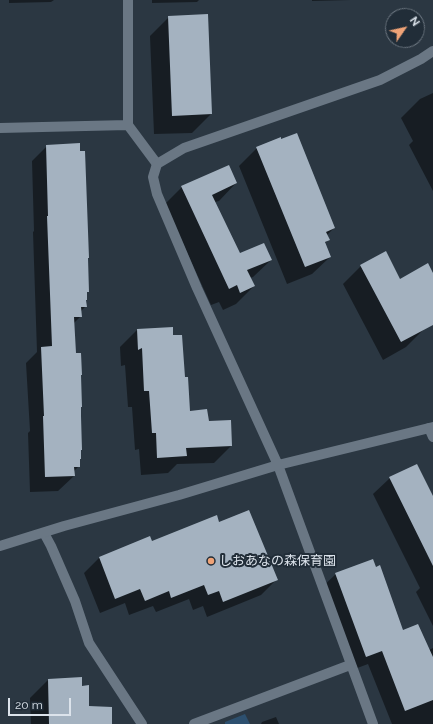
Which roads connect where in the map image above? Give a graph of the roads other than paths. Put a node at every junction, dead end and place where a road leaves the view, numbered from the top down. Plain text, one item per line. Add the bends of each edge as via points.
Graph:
1 (128, 0) edge
2 (433, 51) edge
3 (128, 125) junction
4 (0, 128) edge
5 (157, 164) junction
6 (432, 431) edge
7 (278, 465) junction
8 (44, 533) junction
9 (0, 546) edge
10 (350, 665) junction
11 (142, 724) edge
12 (194, 724) edge
13 (373, 724) edge

1 - 3 street
2 - 5 street via 380,80 184,148
3 - 4 street
3 - 5 street
5 - 7 street via 154,177 157,194
6 - 7 street
7 - 8 street
7 - 10 street
8 - 9 street
8 - 11 street via 74,601 89,643
10 - 12 street
10 - 13 street

